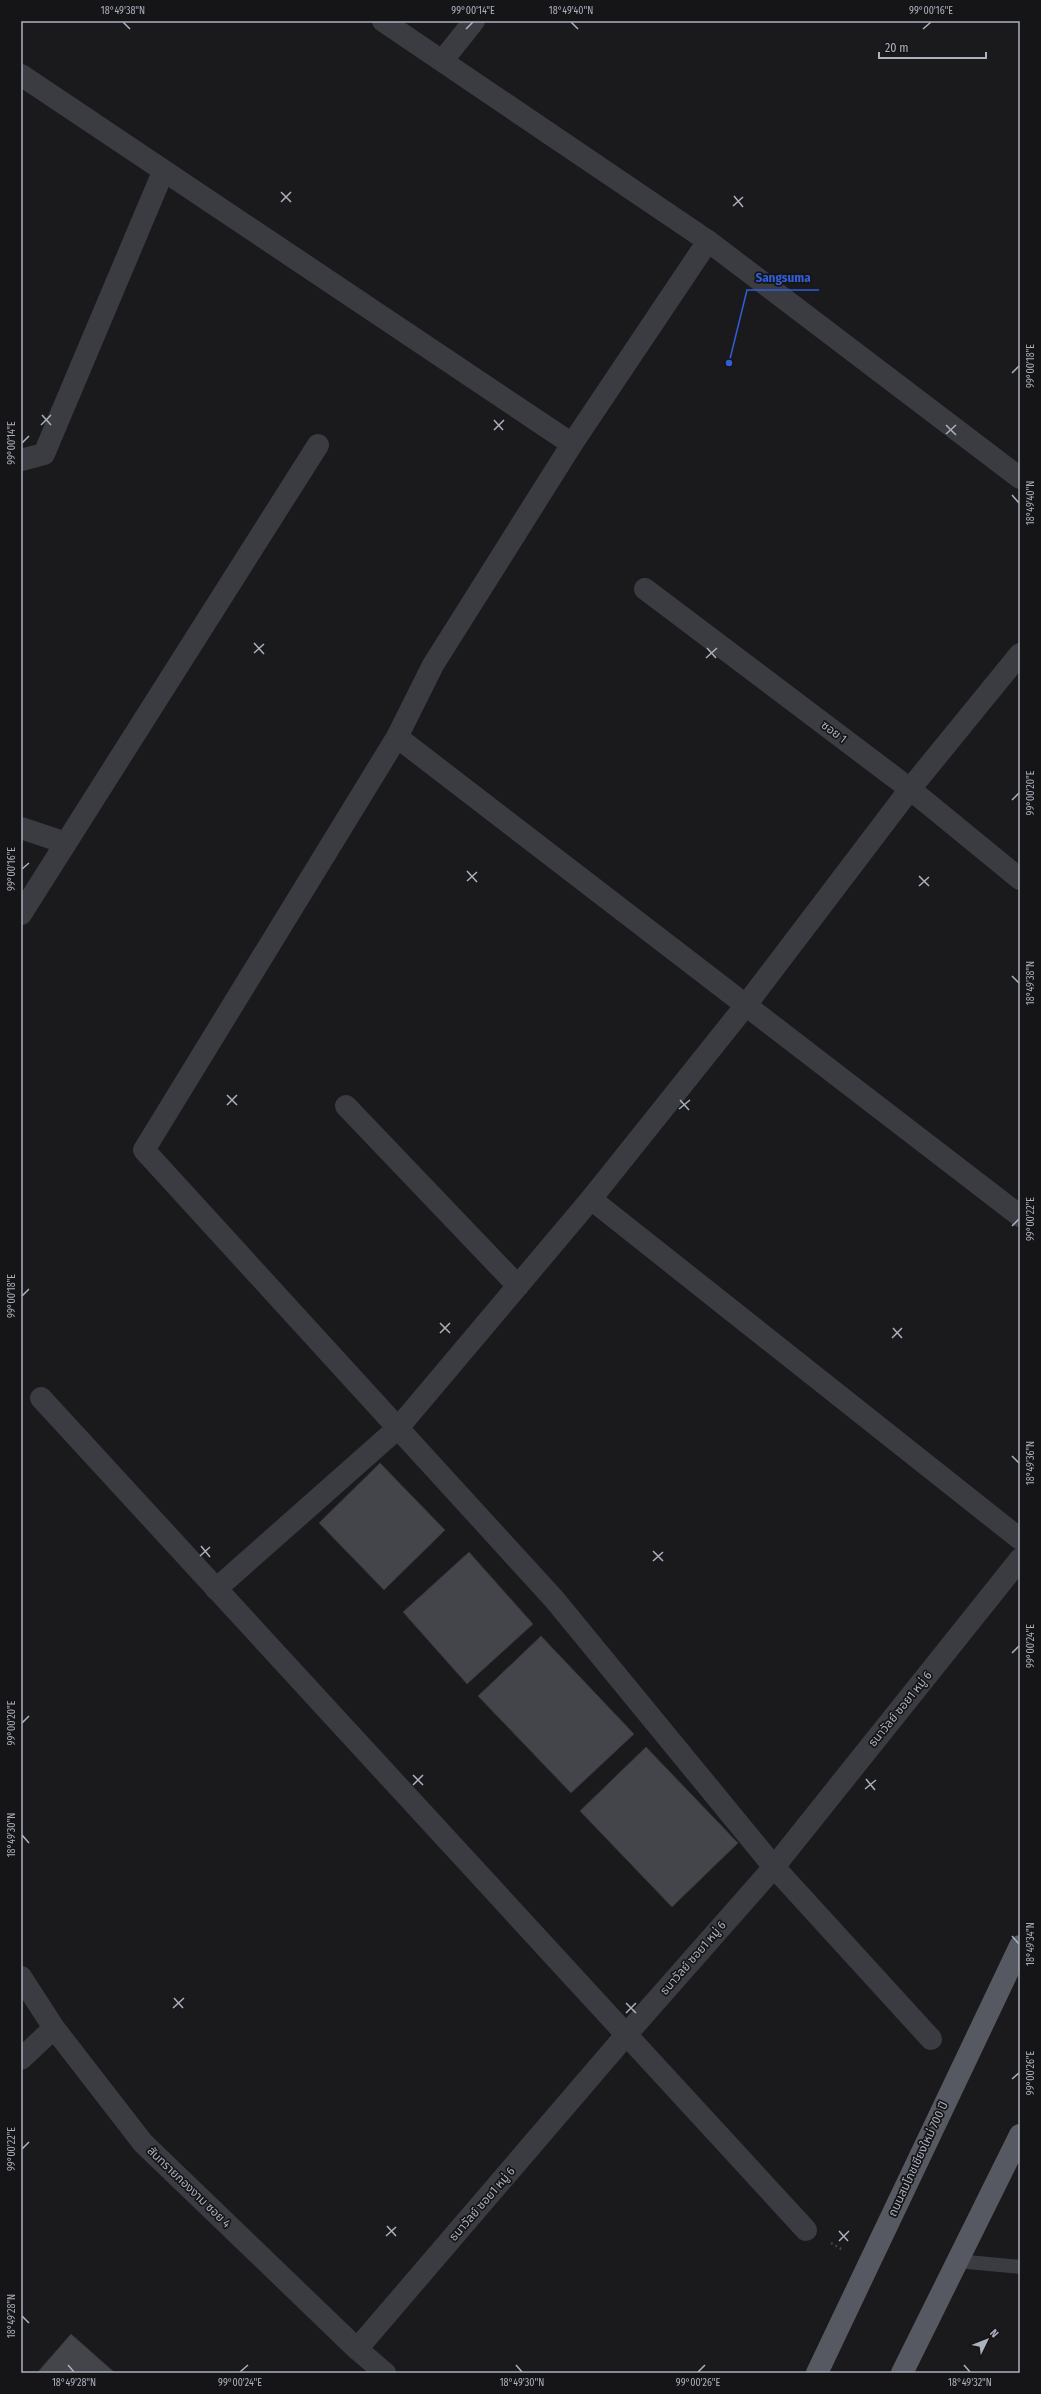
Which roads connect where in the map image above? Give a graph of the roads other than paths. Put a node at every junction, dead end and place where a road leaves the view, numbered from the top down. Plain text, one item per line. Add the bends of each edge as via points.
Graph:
1 (382, 21) edge
2 (474, 21) edge
3 (443, 60) junction
4 (21, 75) edge
5 (164, 172) junction
6 (708, 241) junction
7 (572, 444) junction
8 (318, 445) dead end
9 (21, 460) edge
10 (1020, 478) edge
11 (645, 589) dead end
12 (1020, 654) edge
13 (397, 737) junction
14 (910, 789) junction
15 (21, 828) edge
16 (66, 842) junction
17 (1020, 879) edge
18 (21, 914) edge
19 (746, 1005) junction
20 (346, 1106) dead end
21 (591, 1199) junction
22 (1020, 1216) edge
23 (518, 1286) junction
24 (41, 1398) dead end
25 (398, 1428) junction
26 (1020, 1540) edge
27 (1020, 1559) edge
28 (216, 1589) junction
29 (774, 1867) junction
30 (1020, 1946) edge
31 (21, 1977) edge
32 (54, 2028) junction
33 (626, 2035) junction
34 (931, 2040) dead end
35 (21, 2059) edge
36 (1020, 2135) edge
37 (806, 2230) road end
38 (957, 2261) junction
39 (1020, 2267) edge
40 (357, 2350) junction
41 (386, 2373) edge
42 (817, 2373) edge
43 (902, 2373) edge

1 - 3 street
2 - 3 street
3 - 6 street
4 - 5 street
5 - 7 street
5 - 9 street via 44,454
6 - 7 street
6 - 10 street
7 - 13 street via 433,665
8 - 16 street
11 - 14 street, ซอย 1
12 - 14 street
13 - 19 street
13 - 25 street via 144,1150
14 - 17 street, ซอย 1
14 - 19 street
15 - 16 street
16 - 18 street
19 - 21 street
19 - 22 street
20 - 23 street
21 - 23 street
21 - 26 street
23 - 25 street
24 - 28 street
25 - 28 street
25 - 29 street via 554,1599
27 - 29 street, ธนาวัลย์ ซอย1 หมู่ 6
28 - 33 street
29 - 33 street, ธนาวัลย์ ซอย1 หมู่ 6
29 - 34 street
30 - 42 main road, ถนนสมโภชเชียงใหม่ 700 ปี
31 - 32 street, สันทรายกองงาม ซอย 4
32 - 35 street
32 - 40 street, สันทรายกองงาม ซอย 4 via 143,2143
33 - 37 street
33 - 40 street, ธนาวัลย์ ซอย1 หมู่ 6
36 - 38 main road
38 - 39 lane
38 - 43 main road
40 - 41 street, สันทรายกองงาม ซอย 4

